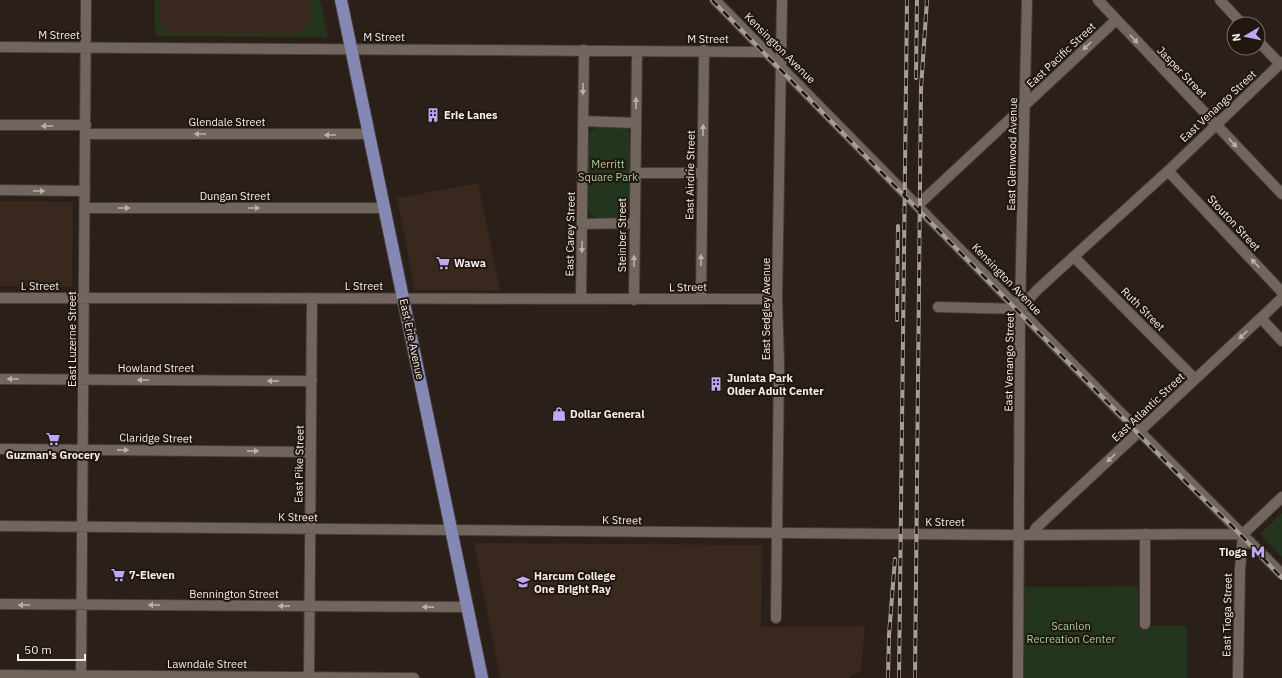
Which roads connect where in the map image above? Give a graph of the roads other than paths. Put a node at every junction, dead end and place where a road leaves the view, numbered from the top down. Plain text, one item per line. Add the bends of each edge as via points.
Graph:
1 (86, 0) edge
2 (341, 0) edge
3 (716, 0) edge
4 (782, 0) edge
5 (1027, 0) edge
6 (1098, 0) edge
7 (1220, 0) edge
8 (1235, 16) edge
9 (1116, 20) junction
10 (0, 47) edge
11 (86, 47) junction
12 (351, 49) junction
13 (1266, 49) edge
14 (584, 50) junction
15 (704, 50) junction
16 (637, 51) junction
17 (767, 52) junction
18 (1281, 63) edge
19 (782, 67) junction
20 (1025, 106) junction
21 (583, 121) junction
22 (635, 123) junction
23 (0, 125) edge
24 (1216, 125) junction
25 (86, 130) junction
26 (369, 134) junction
27 (1168, 171) junction
28 (635, 173) junction
29 (702, 173) junction
30 (0, 190) edge
31 (85, 191) junction
32 (1282, 194) edge
33 (918, 205) junction
34 (85, 208) junction
35 (384, 208) junction
36 (582, 224) junction
37 (635, 224) junction
38 (1074, 257) junction
39 (1282, 292) edge
40 (0, 298) edge
41 (84, 298) junction
42 (312, 298) junction
43 (403, 298) junction
44 (1282, 298) edge
45 (581, 299) junction
46 (701, 299) junction
47 (777, 299) junction
48 (634, 300) junction
49 (938, 307) dead end
50 (1020, 309) junction
51 (1261, 318) junction
52 (1282, 341) edge
53 (0, 379) edge
54 (84, 379) junction
55 (1195, 379) junction
56 (312, 381) junction
57 (1140, 432) junction
58 (0, 449) edge
59 (83, 449) junction
60 (311, 452) junction
61 (1282, 497) edge
62 (0, 526) edge
63 (82, 527) junction
64 (310, 529) junction
65 (451, 530) junction
66 (777, 533) junction
67 (1145, 534) junction
68 (1243, 534) junction
69 (1019, 535) junction
70 (1032, 535) junction
71 (1282, 574) edge
72 (0, 604) edge
73 (82, 605) junction
74 (310, 606) junction
75 (467, 608) junction
76 (776, 618) dead end
77 (1145, 624) dead end
78 (0, 675) edge
79 (81, 677) edge
80 (309, 677) edge
81 (414, 678) edge
82 (482, 678) edge
83 (1018, 678) edge
84 (1238, 678) edge

1 - 11 street, East Luzerne Street
2 - 12 main road, East Erie Avenue
3 - 17 street, Kensington Avenue
4 - 19 street, East Sedgley Avenue
5 - 20 street, East Glenwood Avenue
6 - 9 street, Jasper Street
7 - 8 street
9 -> 20 street, East Pacific Street
9 -> 24 street, Jasper Street
10 - 11 street, M Street
11 - 12 street, M Street
11 - 25 street, East Luzerne Street
12 - 14 street, M Street
12 - 26 main road, East Erie Avenue
13 - 18 street
14 - 16 street, M Street
14 -> 21 street, East Carey Street
15 - 16 street, M Street
15 - 17 street, M Street
29 -> 15 street, East Airdrie Street
22 -> 16 street, Steinber Street
17 - 19 street, Kensington Avenue
18 - 24 street, East Venango Street
19 - 33 street, Kensington Avenue
19 - 47 street, East Sedgley Avenue
20 - 33 street, East Pacific Street
20 - 50 street, East Glenwood Avenue
21 - 22 street
21 - 36 street, East Carey Street
22 - 28 street, Steinber Street
25 -> 23 street, Glendale Street
24 - 27 street, East Venango Street
24 -> 32 street, Jasper Street
26 -> 25 street, Glendale Street
25 - 31 street, East Luzerne Street
26 - 35 main road, East Erie Avenue
27 - 38 street, East Venango Street
39 -> 27 street, Stouton Street
28 - 29 street
28 - 37 street, Steinber Street
46 -> 29 street, East Airdrie Street
30 -> 31 street
31 - 34 street, East Luzerne Street
33 - 50 street, Kensington Avenue
34 -> 35 street, Dungan Street
34 - 41 street, East Luzerne Street
35 - 43 main road, East Erie Avenue
36 - 37 street
36 -> 45 street, East Carey Street
48 -> 37 street, Steinber Street
38 - 50 street, East Venango Street
38 - 55 street, Ruth Street
40 - 41 street, L Street
41 - 42 street, L Street
41 - 54 street, East Luzerne Street
42 - 43 street, L Street
42 - 56 street, East Pike Street
43 - 45 street, L Street
43 - 65 main road, East Erie Avenue
44 - 51 street, East Atlantic Street
45 - 48 street, L Street
46 - 47 street, L Street
46 - 48 street, L Street
47 - 66 street, East Sedgley Avenue
49 - 50 street
50 - 57 street, Kensington Avenue
50 - 69 street, East Venango Street
51 - 52 street
51 -> 55 street, East Atlantic Street
54 -> 53 street, Howland Street
56 -> 54 street, Howland Street
54 - 59 street, East Luzerne Street
55 - 57 street, East Atlantic Street
56 - 60 street, East Pike Street
57 - 68 street, Kensington Avenue
57 -> 70 street, East Atlantic Street via 1036,528
58 - 59 street, Claridge Street
59 -> 60 street, Claridge Street
59 - 63 street, East Luzerne Street
60 - 64 street, East Pike Street
61 - 68 street
62 - 63 street, K Street
63 - 64 street, K Street
63 - 73 street, East Luzerne Street
64 - 65 street, K Street
64 - 74 street, East Pike Street
65 - 66 street, K Street
65 - 75 main road, East Erie Avenue
66 - 69 street, K Street
66 - 76 street, East Sedgley Avenue
67 - 68 street, K Street
67 - 70 street, K Street
67 - 77 street
68 - 71 street, Kensington Avenue
68 - 84 street, East Tioga Street
69 - 70 street, K Street
69 - 83 street, East Venango Street
73 -> 72 street, Bennington Street
74 -> 73 street, Bennington Street
73 - 79 street, East Luzerne Street
75 -> 74 street, Bennington Street
74 - 80 street, East Pike Street
75 - 82 main road, East Erie Avenue
78 - 79 street, Lawndale Street
79 - 80 street, Lawndale Street
80 - 81 street, Lawndale Street

